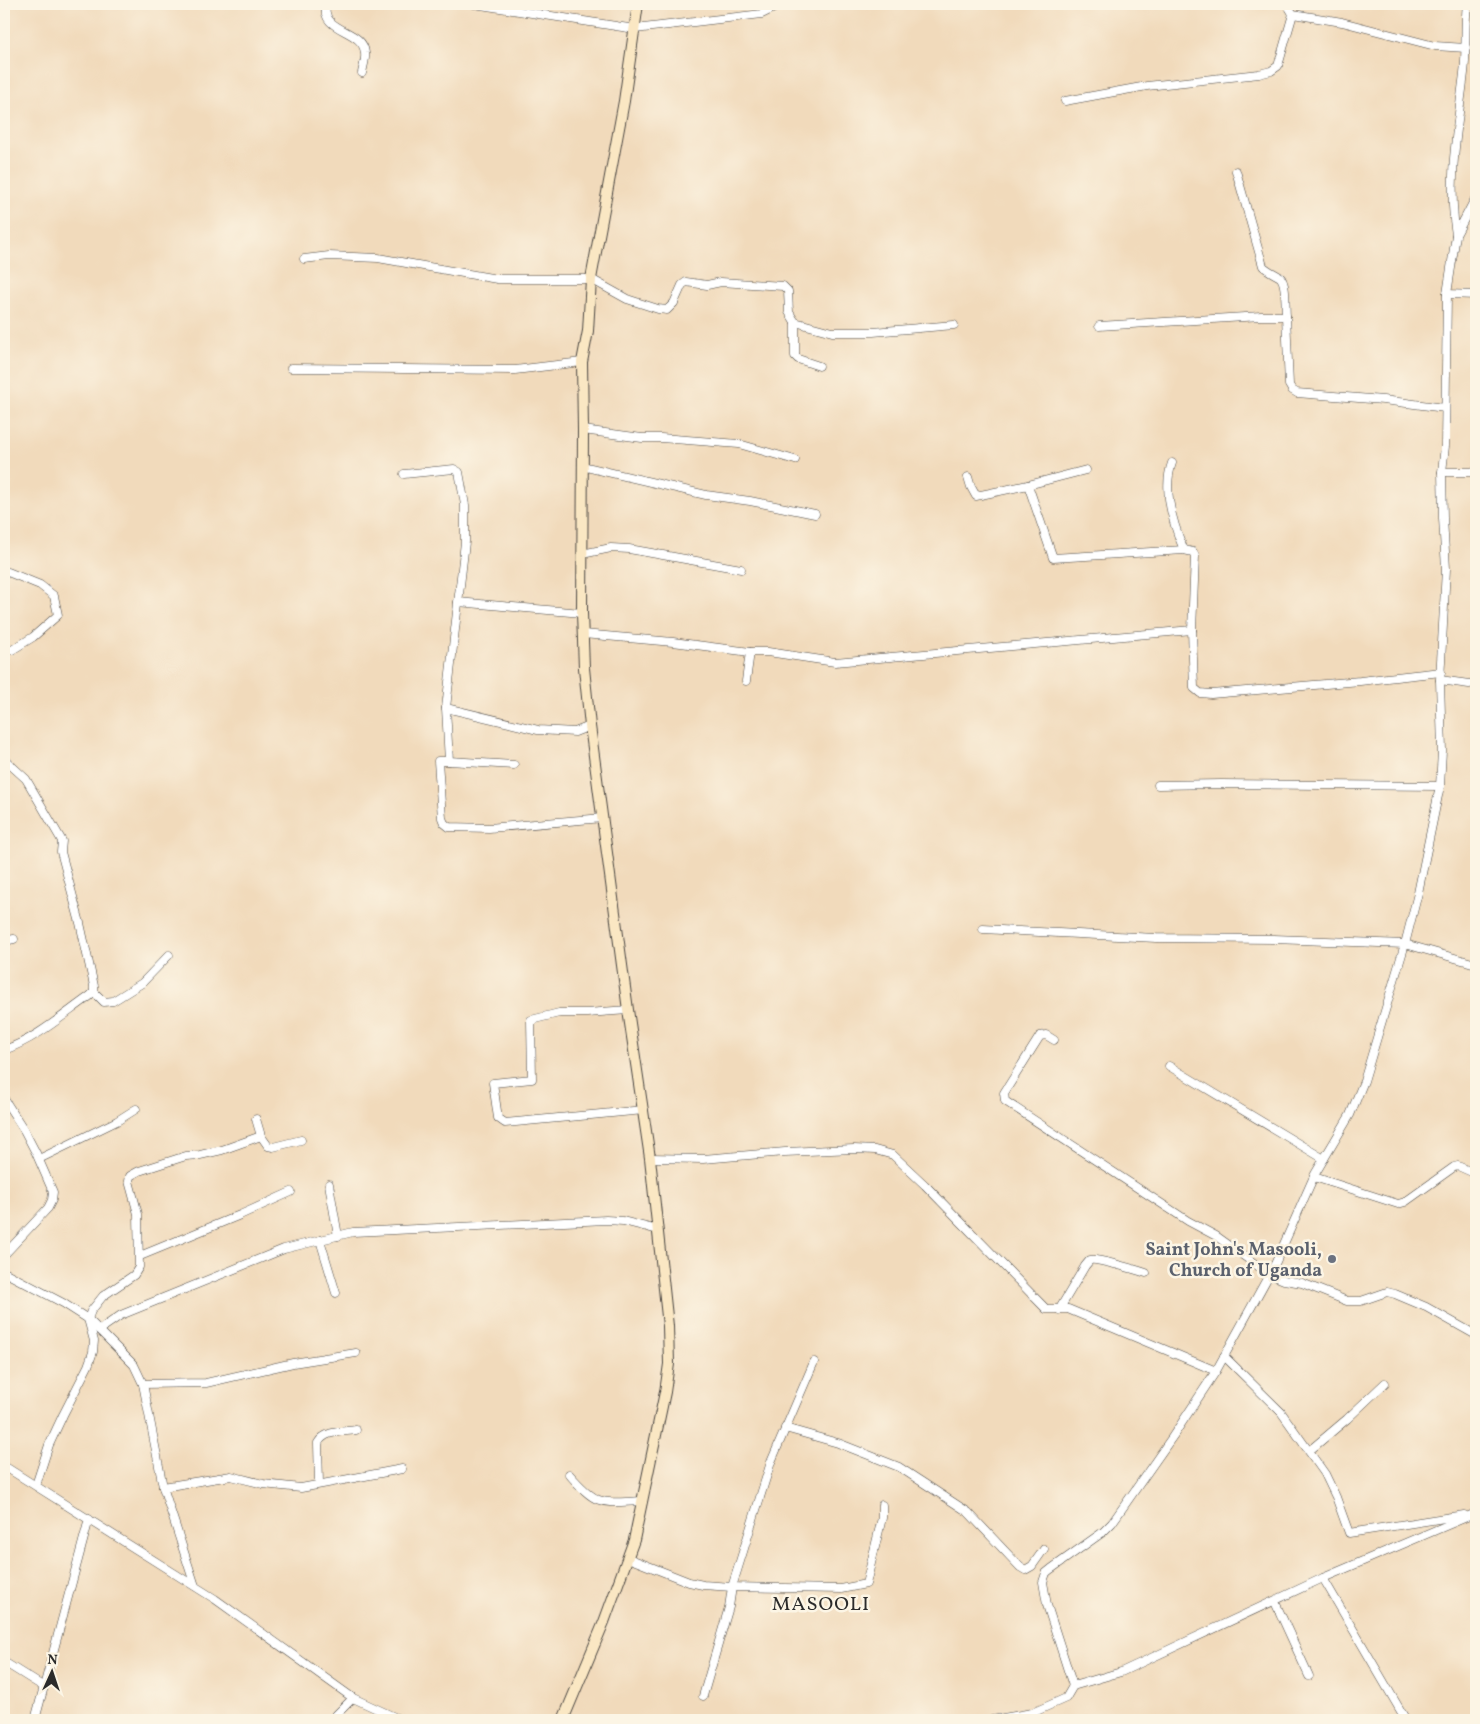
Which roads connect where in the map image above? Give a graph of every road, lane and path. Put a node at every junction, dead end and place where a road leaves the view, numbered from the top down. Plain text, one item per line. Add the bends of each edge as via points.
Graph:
1 (326, 4) edge
2 (474, 4) edge
3 (638, 4) edge
4 (782, 4) edge
5 (1287, 4) edge
6 (1467, 4) edge
7 (1293, 14) junction
8 (635, 29) junction
9 (1466, 48) junction
10 (362, 73) dead end
11 (1065, 101) dead end
12 (1236, 171) dead end
13 (1476, 197) edge
14 (1456, 235) junction
15 (304, 259) dead end
16 (591, 279) junction
17 (1448, 294) junction
18 (1476, 295) edge
19 (1286, 316) junction
20 (795, 322) junction
21 (954, 325) dead end
22 (1099, 326) dead end
23 (582, 362) junction
24 (818, 366) dead end
25 (291, 368) dead end
26 (1445, 408) junction
27 (583, 430) junction
28 (795, 460) dead end
29 (1172, 463) dead end
30 (582, 466) junction
31 (1086, 470) dead end
32 (1442, 472) junction
33 (1476, 472) edge
34 (404, 474) dead end
35 (968, 477) dead end
36 (1028, 485) junction
37 (815, 514) dead end
38 (1184, 550) junction
39 (582, 554) junction
40 (741, 569) dead end
41 (4, 572) edge
42 (458, 602) junction
43 (582, 613) junction
44 (1192, 630) junction
45 (583, 634) junction
46 (12, 650) dead end
47 (750, 652) junction
48 (1441, 676) junction
49 (746, 681) dead end
50 (1476, 683) edge
51 (446, 708) junction
52 (590, 726) junction
53 (4, 759) edge
54 (449, 761) junction
55 (514, 765) dead end
56 (1158, 785) dead end
57 (1440, 786) junction
58 (603, 818) junction
59 (983, 929) dead end
60 (14, 939) dead end
61 (4, 941) edge
62 (1405, 944) junction
63 (169, 955) dead end
64 (1476, 964) edge
65 (94, 992) junction
66 (628, 1010) junction
67 (1054, 1040) dead end
68 (4, 1050) edge
69 (1169, 1066) dead end
70 (4, 1099) edge
71 (136, 1110) dead end
72 (644, 1110) junction
73 (256, 1119) dead end
74 (261, 1136) junction
75 (301, 1140) dead end
76 (650, 1158) junction
77 (39, 1159) junction
78 (1324, 1159) junction
79 (1476, 1174) edge
80 (1314, 1177) junction
81 (329, 1184) dead end
82 (291, 1192) dead end
83 (658, 1230) junction
84 (338, 1236) junction
85 (320, 1240) junction
86 (4, 1256) edge
87 (140, 1256) junction
88 (4, 1272) edge
89 (1146, 1272) dead end
90 (1269, 1274) junction
91 (336, 1293) dead end
92 (1059, 1310) junction
93 (88, 1319) junction
94 (100, 1331) junction
95 (1476, 1335) edge
96 (356, 1353) dead end
97 (1224, 1356) junction
98 (814, 1362) dead end
99 (1216, 1370) junction
100 (1385, 1383) dead end
101 (143, 1384) junction
102 (785, 1428) junction
103 (356, 1430) dead end
104 (1308, 1451) junction
105 (4, 1466) edge
106 (402, 1469) dead end
107 (569, 1474) dead end
108 (319, 1484) junction
109 (36, 1485) junction
110 (163, 1487) junction
111 (643, 1501) junction
112 (882, 1506) dead end
113 (89, 1519) junction
114 (1044, 1549) dead end
115 (628, 1558) junction
116 (1323, 1578) junction
117 (195, 1586) junction
118 (732, 1588) junction
119 (1275, 1602) junction
120 (4, 1662) edge
121 (1309, 1676) dead end
122 (1073, 1686) junction
123 (44, 1688) junction
124 (703, 1696) dead end
125 (352, 1698) junction
126 (1033, 1716) edge
127 (36, 1720) edge
128 (331, 1720) edge
129 (401, 1720) edge
130 (563, 1720) edge
131 (992, 1720) edge
132 (1406, 1720) edge

1 - 10 street via 327,18 358,39 364,47 366,54
2 - 8 street
3 - 8 street
4 - 8 street via 762,14
5 - 7 street
6 - 9 street
7 - 9 street via 1342,22 1436,46
7 - 11 street via 1278,66 1271,71 1147,86
8 - 16 street
9 - 14 street via 1454,153 1453,216
12 - 19 street via 1263,266 1284,283
13 - 14 street
14 - 17 street
15 - 16 street via 329,256 378,258 497,279
16 - 20 street via 627,299 667,310 686,282 783,286 788,291 789,312
16 - 23 street via 588,331
17 - 18 street
17 - 26 street
19 - 22 street
19 - 26 street via 1289,385 1297,393
20 - 21 street via 832,332
20 - 24 street via 795,356
23 - 25 street via 515,370
23 - 27 street
26 - 32 street
27 - 28 street via 642,438 739,444
27 - 30 street
29 - 38 street via 1167,488 1176,533
30 - 37 street via 706,495
30 - 39 street
31 - 36 street
32 - 33 street
32 - 48 street via 1446,569
34 - 42 street via 454,469 459,472 466,526
35 - 36 street via 976,496
36 - 38 street via 1053,558
38 - 44 street via 1190,550 1195,556
39 - 40 street via 611,548 629,549
39 - 43 street
41 - 46 street via 40,585 54,596 58,615
42 - 43 street
42 - 51 street
43 - 45 street
44 - 47 street via 835,662
44 - 48 street via 1194,688 1204,694
45 - 47 street
45 - 52 street
47 - 49 street
48 - 50 street
48 - 57 street
51 - 52 street via 538,730 575,732
51 - 54 street
52 - 58 street
53 - 65 street via 26,778 62,841
54 - 55 street
54 - 58 street via 438,761 442,818 449,827 489,828
56 - 57 street
57 - 62 street
58 - 66 street
59 - 62 street via 1156,938
60 - 61 street
62 - 64 street
62 - 78 street via 1364,1081 1350,1115
63 - 65 street via 142,983 113,1001 104,1002
65 - 68 street via 28,1039
66 - 72 street
66 - 72 street via 559,1013 531,1020 532,1079 493,1083 498,1118 505,1123
67 - 90 street via 1046,1035 1040,1036 1004,1093 1005,1100 1188,1221 1216,1236
69 - 78 street
70 - 77 street
71 - 77 street
72 - 76 street
73 - 74 street
74 - 75 street via 272,1147
74 - 87 street via 215,1152 186,1156 130,1176 138,1214
76 - 83 street
76 - 92 street via 703,1159 854,1149 893,1155 1037,1301 1046,1309
77 - 86 street via 53,1192 52,1200
78 - 80 street
79 - 80 street via 1454,1167 1398,1204
80 - 90 street
81 - 84 street
82 - 87 street
83 - 84 street via 606,1220 353,1232
83 - 111 street via 668,1326 668,1371
84 - 85 street
85 - 91 street
85 - 94 street via 284,1249 134,1310 112,1320
87 - 93 street via 137,1271 104,1296
88 - 93 street via 63,1302
89 - 92 street via 1090,1260
90 - 95 street via 1347,1301 1361,1301 1387,1292 1394,1294
90 - 97 street
92 - 99 street via 1068,1309
93 - 94 street
93 - 109 street via 94,1341 93,1352 50,1445
94 - 101 street via 134,1365
96 - 101 street via 293,1363 206,1383
97 - 99 street
97 - 104 street via 1281,1412
98 - 102 street
99 - 122 street via 1112,1523 1046,1574 1047,1605
100 - 104 street
101 - 110 street
102 - 114 street via 838,1443 899,1467 968,1512 1025,1570 1032,1566
102 - 118 street via 771,1462
103 - 108 street via 328,1433 321,1437 318,1443
104 - 116 street via 1325,1474 1349,1533 1476,1513
105 - 109 street
106 - 108 street
107 - 111 street via 591,1498 602,1502
108 - 110 street via 294,1488 231,1476
109 - 113 street
110 - 117 street
111 - 115 street
112 - 118 street via 866,1584 841,1589
113 - 117 street
113 - 123 street
115 - 118 street via 689,1582
115 - 130 street
116 - 119 street
116 - 132 street
117 - 125 street
118 - 124 street
119 - 121 street
119 - 122 street via 1121,1672
120 - 123 street
122 - 126 street via 1066,1698
123 - 127 street
125 - 128 street
125 - 129 street
126 - 131 street

